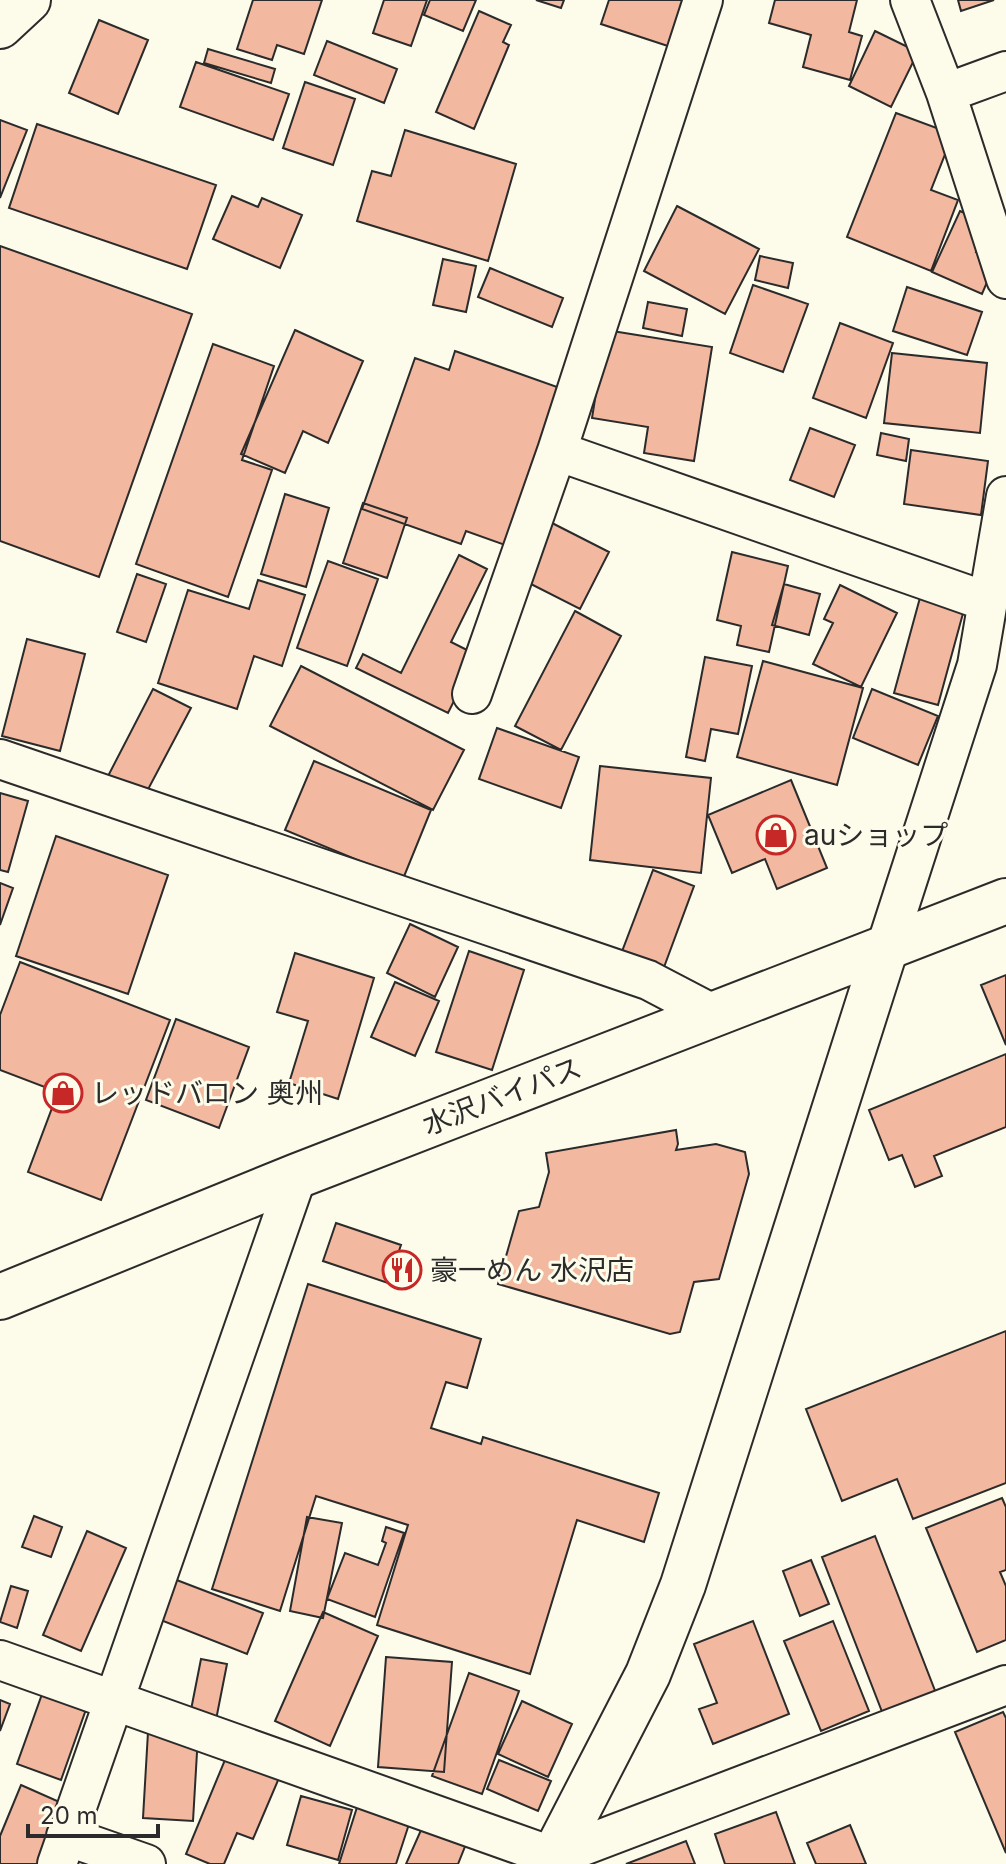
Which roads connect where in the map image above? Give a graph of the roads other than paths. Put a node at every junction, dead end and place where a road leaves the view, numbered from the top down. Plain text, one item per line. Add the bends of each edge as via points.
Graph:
1 (28, 0) edge
2 (703, 0) edge
3 (910, 0) edge
4 (0, 26) edge
5 (1006, 71) edge
6 (946, 93) junction
7 (1006, 279) edge
8 (557, 451) junction
9 (1006, 496) edge
10 (988, 602) junction
11 (472, 694) dead end
12 (0, 759) edge
13 (1006, 901) edge
14 (886, 947) junction
15 (713, 1014) junction
16 (297, 1176) junction
17 (0, 1297) edge
18 (0, 1660) edge
19 (1006, 1685) edge
20 (114, 1700) junction
21 (61, 1850) edge
22 (552, 1860) edge
23 (146, 1864) edge

1 - 4 main road
2 - 8 street
3 - 6 street
5 - 6 street
6 - 7 street
8 - 10 street
8 - 11 street
9 - 10 street
10 - 14 street via 977,665
12 - 15 street via 648,980
13 - 14 main road, 水沢バイパス
14 - 15 main road, 水沢バイパス
14 - 22 main road via 683,1585 648,1674
15 - 16 main road, 水沢バイパス
16 - 17 main road, 水沢バイパス
16 - 20 street
18 - 20 street
19 - 22 street
20 - 21 street
20 - 22 street
21 - 23 street

